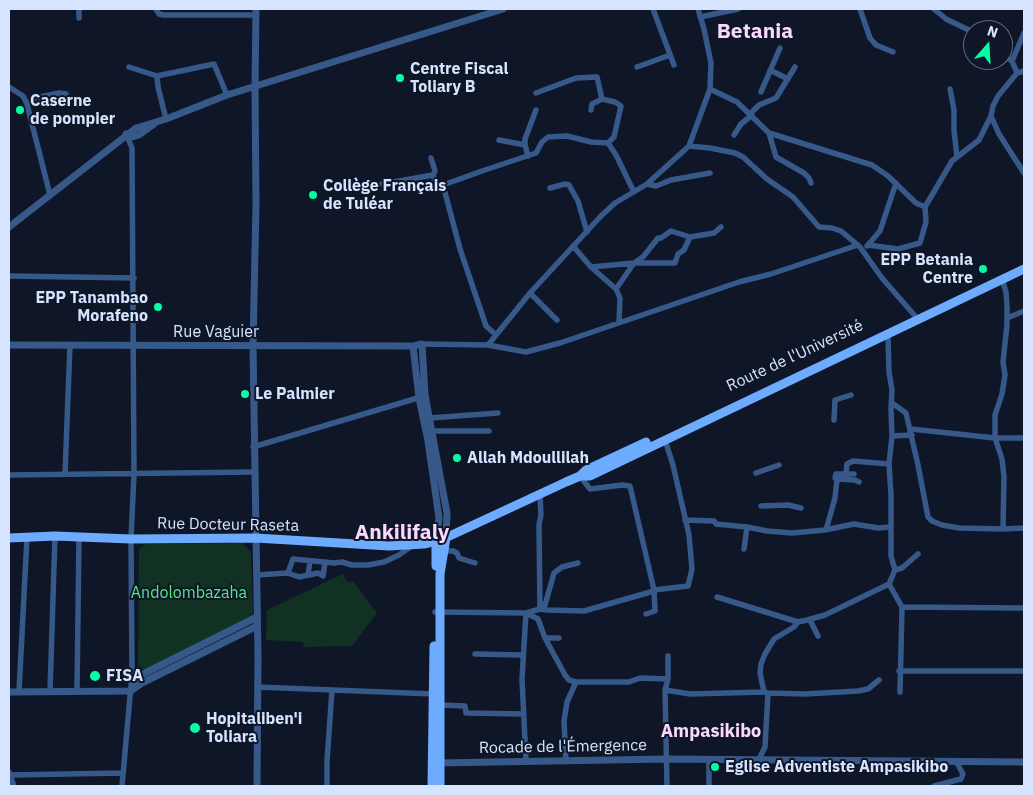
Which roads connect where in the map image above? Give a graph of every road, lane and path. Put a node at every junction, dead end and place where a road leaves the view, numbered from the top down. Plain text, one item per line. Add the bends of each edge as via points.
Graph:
1 (79, 9) edge
2 (156, 9) edge
3 (476, 9) edge
4 (503, 9) edge
5 (653, 9) edge
6 (698, 9) edge
7 (738, 9) edge
8 (868, 9) edge
9 (934, 9) edge
10 (861, 10) edge
11 (256, 12) edge
12 (478, 17) junction
13 (700, 17) junction
14 (79, 18) dead end
15 (963, 27) edge
16 (1024, 33) edge
17 (780, 48) dead end
18 (893, 52) dead end
19 (670, 55) junction
20 (1013, 59) edge
21 (1013, 63) edge
22 (674, 65) dead end
23 (795, 66) dead end
24 (129, 67) dead end
25 (637, 67) dead end
26 (770, 70) junction
27 (1024, 71) edge
28 (1017, 73) junction
29 (157, 76) junction
30 (788, 78) junction
31 (9, 87) edge
32 (255, 87) junction
33 (710, 89) junction
34 (950, 89) dead end
35 (761, 92) dead end
36 (536, 93) dead end
37 (66, 94) dead end
38 (227, 96) junction
39 (602, 98) junction
40 (27, 104) junction
41 (536, 110) dead end
42 (591, 110) dead end
43 (751, 114) junction
44 (991, 116) junction
45 (162, 120) junction
46 (768, 133) junction
47 (126, 134) junction
48 (734, 135) dead end
49 (499, 140) dead end
50 (608, 144) junction
51 (524, 145) junction
52 (689, 146) junction
53 (528, 156) junction
54 (957, 157) junction
55 (431, 158) dead end
56 (710, 173) dead end
57 (1024, 173) edge
58 (433, 175) junction
59 (811, 183) dead end
60 (896, 183) junction
61 (382, 184) dead end
62 (646, 184) junction
63 (443, 185) junction
64 (550, 188) dead end
65 (634, 192) junction
66 (50, 195) junction
67 (925, 207) junction
68 (9, 227) edge
69 (721, 227) dead end
70 (587, 232) junction
71 (690, 237) junction
72 (868, 245) junction
73 (574, 246) junction
74 (859, 246) junction
75 (634, 263) junction
76 (1024, 264) edge
77 (591, 267) junction
78 (1024, 269) edge
79 (9, 276) edge
80 (134, 278) junction
81 (1002, 279) junction
82 (616, 289) junction
83 (530, 293) junction
84 (1024, 311) edge
85 (916, 317) junction
86 (1007, 318) junction
87 (557, 320) dead end
88 (619, 322) junction
89 (495, 334) junction
90 (888, 335) junction
91 (422, 344) junction
92 (9, 345) edge
93 (70, 345) junction
94 (134, 345) junction
95 (488, 345) junction
96 (253, 346) junction
97 (413, 346) junction
98 (851, 395) dead end
99 (422, 396) junction
100 (892, 403) junction
101 (498, 413) dead end
102 (430, 418) junction
103 (834, 420) dead end
104 (433, 431) junction
105 (489, 431) dead end
106 (911, 432) junction
107 (892, 436) junction
108 (994, 438) junction
109 (1024, 438) edge
110 (665, 440) junction
111 (253, 447) junction
112 (889, 464) junction
113 (779, 465) dead end
114 (254, 472) junction
115 (756, 473) dead end
116 (846, 473) junction
117 (65, 474) junction
118 (134, 474) junction
119 (854, 474) dead end
120 (9, 475) edge
121 (580, 476) junction
122 (837, 480) junction
123 (859, 482) dead end
124 (540, 495) junction
125 (761, 506) dead end
126 (801, 508) dead end
127 (685, 520) junction
128 (747, 527) junction
129 (891, 527) junction
130 (1024, 528) edge
131 (1002, 529) junction
132 (826, 530) junction
133 (55, 536) junction
134 (27, 537) junction
135 (80, 537) junction
136 (9, 538) edge
137 (256, 538) junction
138 (131, 539) junction
139 (441, 540) junction
140 (413, 545) junction
141 (744, 549) dead end
142 (443, 551) junction
143 (918, 554) dead end
144 (310, 561) junction
145 (325, 562) junction
146 (475, 563) dead end
147 (578, 563) dead end
148 (895, 570) junction
149 (288, 573) junction
150 (256, 575) junction
151 (308, 575) junction
152 (889, 584) junction
153 (654, 591) junction
154 (717, 597) dead end
155 (540, 607) junction
156 (902, 608) junction
157 (1024, 608) edge
158 (437, 612) junction
159 (526, 613) junction
160 (646, 614) dead end
161 (257, 617) junction
162 (810, 620) junction
163 (798, 622) junction
164 (257, 626) junction
165 (818, 636) dead end
166 (545, 638) junction
167 (559, 638) dead end
168 (475, 654) dead end
169 (523, 655) junction
170 (668, 656) dead end
171 (899, 671) junction
172 (1024, 671) edge
173 (668, 679) junction
174 (879, 680) dead end
175 (576, 682) junction
176 (257, 687) junction
177 (332, 690) junction
178 (665, 690) junction
179 (77, 691) junction
180 (132, 691) junction
181 (9, 692) edge
182 (19, 692) junction
183 (50, 692) junction
184 (900, 692) dead end
185 (766, 693) junction
186 (434, 694) junction
187 (441, 705) junction
188 (524, 714) junction
189 (667, 758) junction
190 (709, 759) junction
191 (759, 759) junction
192 (526, 761) junction
193 (566, 761) junction
194 (956, 761) junction
195 (1024, 762) edge
196 (436, 763) junction
197 (123, 773) junction
198 (9, 774) edge
199 (13, 786) edge
200 (122, 786) edge
201 (257, 786) edge
202 (327, 786) edge
203 (432, 786) edge
204 (440, 786) edge
205 (667, 786) edge
206 (709, 786) edge
207 (934, 786) edge

1 - 14 street
2 - 11 street via 163,15
3 - 12 street
4 - 12 street
5 - 19 street
6 - 13 street
7 - 13 street
8 - 10 street
9 - 15 street
10 - 18 street via 870,38 876,45
11 - 32 street
12 - 32 street
13 - 33 street via 711,63
16 - 20 street
17 - 26 street
19 - 22 street
19 - 25 street
21 - 28 street
23 - 30 street
24 - 29 street
26 - 30 street
26 - 35 street
27 - 28 street
28 - 44 street via 998,96
29 - 38 street via 214,64
29 - 45 street
30 - 43 street via 776,98 759,105
31 - 40 street via 23,96
32 - 38 street
32 - 96 street
33 - 43 street via 737,102
33 - 52 street
34 - 54 street
36 - 39 street via 576,78 597,76
37 - 40 street via 40,97
38 - 45 street
39 - 42 street via 592,104
39 - 50 street via 621,106 614,137
40 - 66 street
41 - 51 street
43 - 46 street
43 - 48 street
44 - 54 street via 982,137
44 - 57 street
45 - 47 street
46 - 59 street via 776,157 804,173
46 - 60 street via 864,162
47 - 66 street
47 - 80 street via 132,148
49 - 51 street
50 - 53 street via 554,136 548,137 536,153
50 - 65 street
51 - 53 street
52 - 62 street
52 - 74 street via 742,157 793,197 819,227 841,231
53 - 63 street
54 - 67 street
55 - 58 street via 435,170
56 - 62 street via 656,186
58 - 61 street
58 - 63 street via 437,186
60 - 67 street via 909,198
60 - 72 street via 880,231
62 - 65 street
63 - 89 street via 486,326
64 - 70 street via 569,185 578,201
65 - 70 street via 615,203
66 - 68 street
67 - 72 street via 926,222 920,243 898,249
69 - 71 street via 714,233
70 - 73 street
71 - 75 street via 671,231 658,238 643,258
71 - 75 street via 675,263
72 - 74 street
73 - 77 street
73 - 83 street
74 - 85 street
74 - 88 street
75 - 77 street
75 - 82 street
76 - 85 main road, Route de l'Université
77 - 82 street
78 - 81 main road, Route de l'Université
79 - 80 street
80 - 94 street
81 - 86 street
81 - 90 main road, Route de l'Université
82 - 88 street via 620,298
83 - 87 street
83 - 89 street
84 - 86 street
85 - 121 main road, Route de l'Université via 590,468
86 - 108 street via 1005,375 994,415
88 - 95 street via 526,352
89 - 95 street
90 - 100 street
90 - 110 main road, Route de l'Université
91 - 95 street
91 - 97 street, Rue Vaguier
91 - 99 street
92 - 93 street, Rue Vaguier
93 - 94 street, Rue Vaguier
93 - 117 street
94 - 96 street, Rue Vaguier
94 - 118 street
96 - 97 street, Rue Vaguier
96 - 111 street
97 - 99 street
98 - 103 street via 835,400
99 - 102 street
99 - 111 street
99 - 139 street
100 - 106 street via 906,413
100 - 107 street
101 - 102 street
102 - 104 street
104 - 105 street
104 - 139 street via 447,513
106 - 107 street
106 - 108 street
106 - 131 street via 928,517 942,525
107 - 112 street
108 - 109 street
108 - 131 street via 1002,459
110 - 121 main road, Route de l'Université via 590,476
110 - 127 street
111 - 114 street
112 - 116 street via 853,461 847,464
112 - 129 street
113 - 115 street
114 - 118 street
114 - 137 street
116 - 119 street
116 - 122 street via 836,474
117 - 118 street
117 - 120 street
118 - 138 street
121 - 124 main road, Route de l'Université
121 - 153 street via 590,489 630,486
122 - 123 street
122 - 132 street
124 - 139 main road, Route de l'Université
124 - 155 street
125 - 126 street
127 - 128 street
127 - 153 street via 692,568 690,582 685,587
128 - 132 street via 792,533
128 - 141 street
129 - 132 street via 854,524
129 - 148 street via 891,556
130 - 131 street
133 - 134 main road, Rue Docteur Raseta
133 - 135 main road, Rue Docteur Raseta
133 - 183 street
134 - 136 main road, Rue Docteur Raseta
134 - 182 street
135 - 138 main road, Rue Docteur Raseta
135 - 179 street
137 - 138 main road, Rue Docteur Raseta
137 - 140 main road, Rue Docteur Raseta
137 - 150 street
138 - 180 street
139 - 140 main road, Rue Docteur Raseta
139 - 142 main road
139 - 158 main road
140 - 145 street via 384,562 352,565
142 - 146 street via 453,551 460,558
142 - 158 main road
143 - 148 street
144 - 145 street
144 - 149 street via 293,559
144 - 151 street
145 - 151 street via 323,576 318,573
147 - 155 street via 554,573 545,605
148 - 152 street
149 - 150 street
149 - 151 street via 299,577
150 - 161 street
152 - 156 street
152 - 162 street
153 - 155 street via 584,611
153 - 160 street via 655,611
154 - 163 street
155 - 159 street
156 - 157 street
156 - 171 street
158 - 159 street
158 - 186 main road
158 - 187 main road
159 - 166 street via 538,619
159 - 169 street
161 - 164 street
161 - 180 street via 139,676
162 - 163 street
162 - 165 street
163 - 185 street via 774,639 765,654 760,673
164 - 176 street
164 - 180 street
166 - 167 street
166 - 175 street via 565,675
168 - 169 street
169 - 188 street
170 - 173 street
171 - 172 street
171 - 184 street
173 - 175 street
173 - 178 street
174 - 185 street via 858,692
175 - 193 street via 567,702 564,721
176 - 177 street
176 - 201 street
177 - 186 street
177 - 202 street
178 - 185 street via 690,694
178 - 189 street
179 - 180 street
179 - 183 street
180 - 197 street
181 - 182 street
182 - 183 street
185 - 191 street via 765,747
186 - 196 main road
187 - 188 street via 465,706 466,713
187 - 196 main road
188 - 192 street
189 - 190 street, Rocade de l'Émergence
189 - 193 street, Rocade de l'Émergence
189 - 205 street
190 - 191 street, Rocade de l'Émergence
190 - 206 street
191 - 194 street, Rocade de l'Émergence
192 - 193 street, Rocade de l'Émergence
192 - 196 street, Rocade de l'Émergence
194 - 195 street, Rocade de l'Émergence
194 - 207 street via 963,774 961,779
196 - 203 main road
196 - 204 main road
197 - 198 street
197 - 200 street
198 - 199 street

